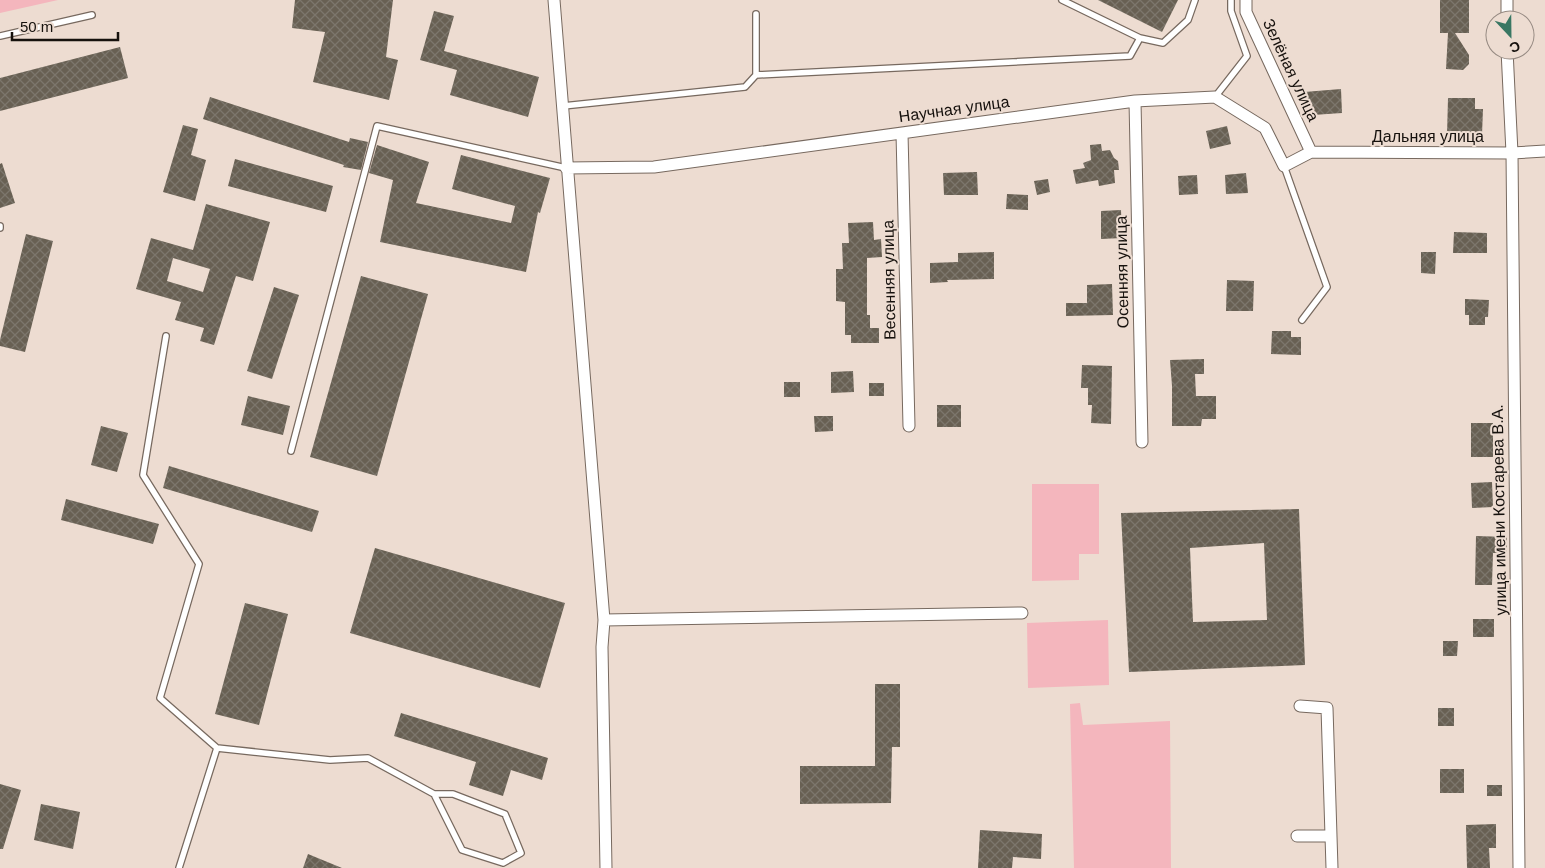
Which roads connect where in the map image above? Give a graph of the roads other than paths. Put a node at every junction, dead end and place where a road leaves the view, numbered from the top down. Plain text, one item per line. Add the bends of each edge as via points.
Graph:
1 (554, 0) edge
2 (1062, 0) edge
3 (1195, 0) edge
4 (1231, 0) edge
5 (1246, 0) edge
6 (756, 14) dead end
7 (92, 15) dead end
8 (0, 36) edge
9 (1140, 38) junction
10 (1507, 60) edge
11 (756, 75) junction
12 (1215, 97) junction
13 (1135, 101) junction
14 (562, 106) junction
15 (902, 133) junction
16 (1545, 151) edge
17 (1311, 152) junction
18 (1512, 152) junction
19 (1284, 166) junction
20 (566, 168) junction
21 (1302, 320) dead end
22 (166, 336) dead end
23 (909, 426) dead end
24 (1142, 442) dead end
25 (291, 451) dead end
26 (1022, 613) dead end
27 (604, 620) junction
28 (1300, 706) dead end
29 (217, 748) junction
30 (434, 794) junction
31 (1297, 836) dead end
32 (1331, 836) junction
33 (179, 868) edge
34 (606, 868) edge
35 (1332, 868) edge
36 (1519, 868) edge

1 - 14 street
2 - 9 lane
3 - 9 lane via 1188,20 1162,42
4 - 12 lane via 1231,11 1247,56
5 - 17 street, Зелёная улица via 1246,12
6 - 11 lane
7 - 8 lane
9 - 11 lane via 1130,56
10 - 18 street, улица имени Костарева В.А.
11 - 14 lane via 745,86
12 - 13 street, Научная улица
12 - 19 street via 1265,128
13 - 15 street, Научная улица
13 - 24 street, Осенняя улица
14 - 20 street
15 - 20 street, Научная улица via 654,167
15 - 23 street, Весенняя улица
16 - 18 street, Дальняя улица
17 - 18 street, Дальняя улица
17 - 19 street
18 - 36 street, улица имени Костарева В.А.
19 - 21 lane via 1327,287
20 - 25 lane via 377,126
20 - 27 street
22 - 29 lane via 143,475 199,564 160,698
26 - 27 street
27 - 34 street
28 - 32 street via 1327,708
29 - 30 lane via 330,760 368,758
29 - 33 lane
30 - 30 lane via 462,850 503,862 521,853 505,814 453,794
31 - 32 street
32 - 35 street

